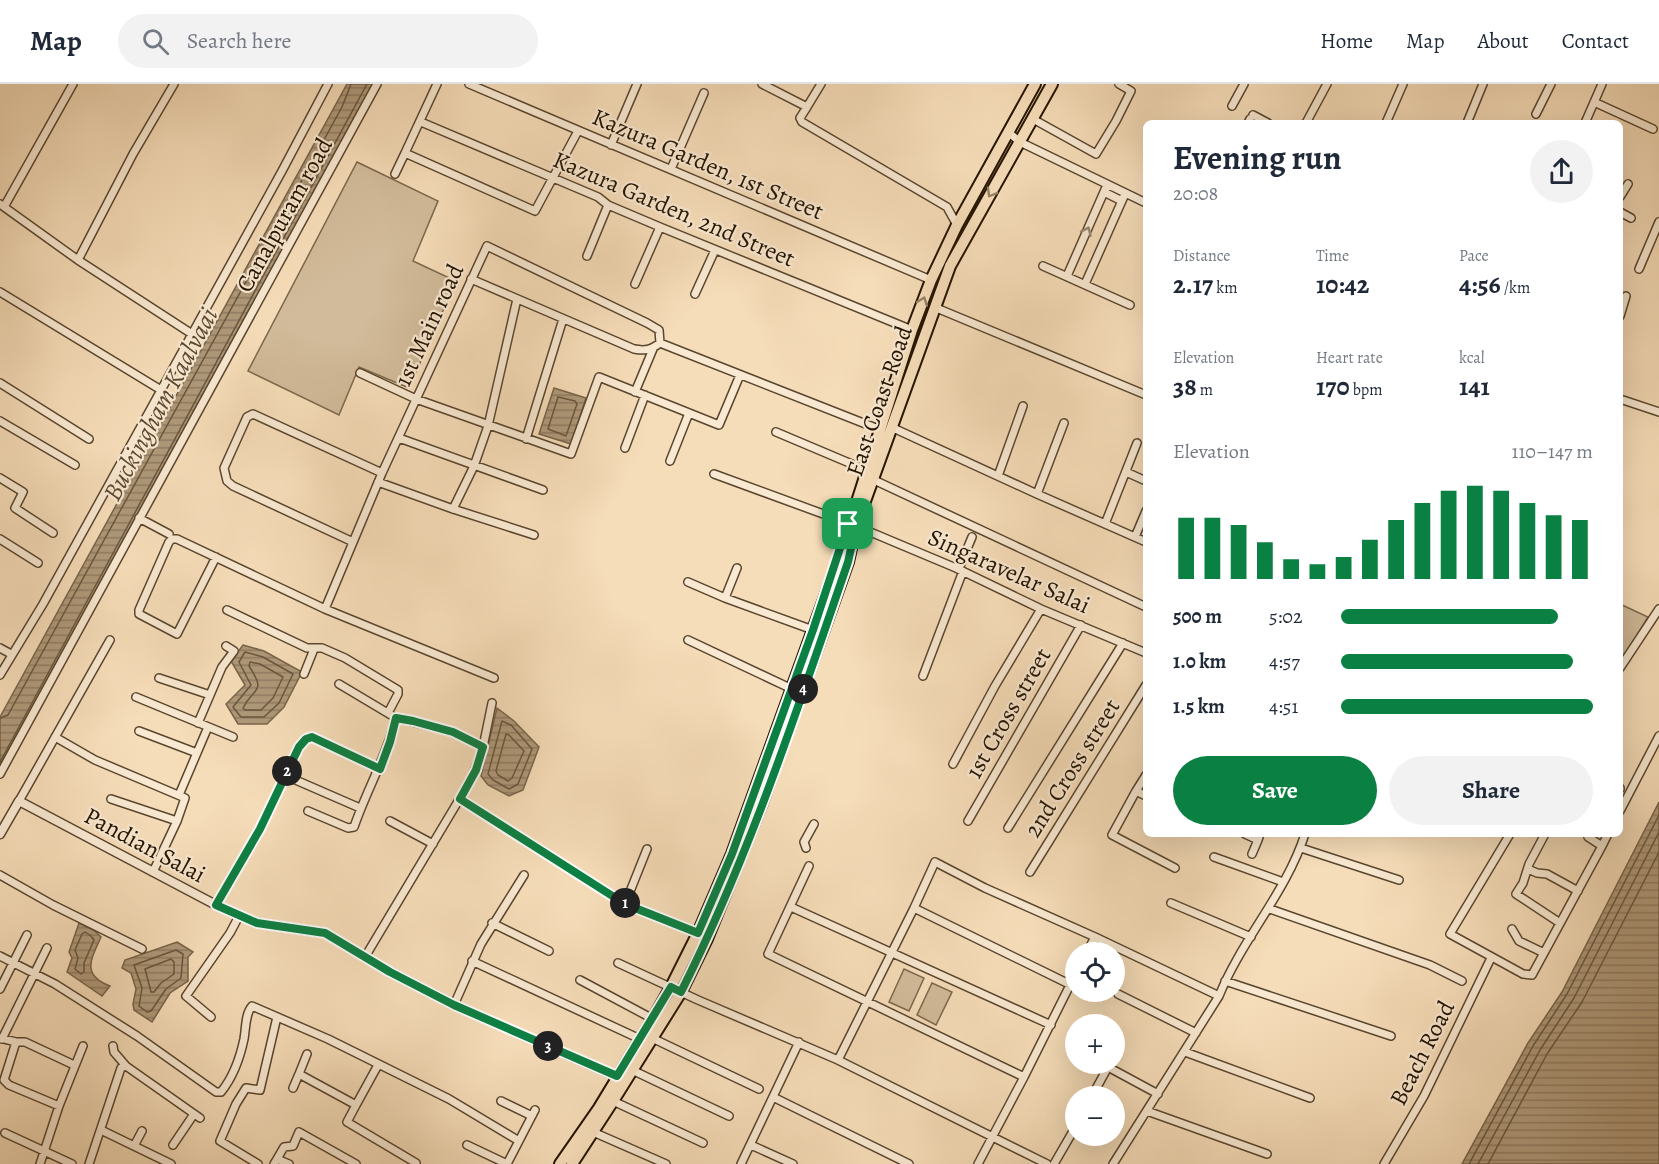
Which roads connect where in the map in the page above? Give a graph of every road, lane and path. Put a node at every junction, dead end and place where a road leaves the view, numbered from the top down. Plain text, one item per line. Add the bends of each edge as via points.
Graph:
1 (72, 84) edge
2 (174, 84) edge
3 (328, 84) edge
4 (377, 84) edge
5 (437, 84) edge
6 (469, 84) edge
7 (494, 84) edge
8 (637, 84) edge
9 (762, 84) edge
10 (821, 84) edge
11 (1035, 84) edge
12 (1052, 84) edge
13 (1119, 84) edge
14 (1244, 84) edge
15 (1402, 84) edge
16 (1484, 84) edge
17 (1551, 84) edge
18 (1602, 84) edge
19 (1325, 86) edge
20 (490, 93) junction
21 (704, 93) dead end
22 (1594, 102) junction
23 (1232, 106) dead end
24 (807, 107) junction
25 (1536, 114) dead end
26 (1033, 119) junction
27 (1308, 120) edge
28 (1387, 120) edge
29 (1468, 120) edge
30 (1586, 120) edge
31 (421, 122) junction
32 (1653, 129) dead end
33 (578, 131) junction
34 (1008, 132) junction
35 (1020, 142) junction
36 (611, 145) junction
37 (405, 153) junction
38 (671, 169) junction
39 (395, 174) dead end
40 (553, 178) junction
41 (1628, 184) dead end
42 (1106, 189) junction
43 (1623, 192) edge
44 (1124, 197) junction
45 (1143, 202) edge
46 (2, 205) edge
47 (608, 205) junction
48 (1623, 214) edge
49 (1631, 218) dead end
50 (1659, 222) edge
51 (957, 225) junction
52 (660, 227) junction
53 (715, 250) junction
54 (587, 256) dead end
55 (78, 260) junction
56 (1043, 266) dead end
57 (1639, 269) dead end
58 (1067, 276) junction
59 (471, 279) junction
60 (931, 280) junction
61 (635, 284) dead end
62 (1084, 284) junction
63 (0, 292) edge
64 (696, 294) dead end
65 (1626, 296) dead end
66 (517, 299) junction
67 (1130, 305) dead end
68 (1623, 306) edge
69 (934, 307) junction
70 (563, 319) junction
71 (912, 330) junction
72 (192, 334) junction
73 (660, 342) junction
74 (653, 349) junction
75 (360, 373) dead end
76 (740, 375) junction
77 (1, 385) edge
78 (161, 390) junction
79 (635, 392) junction
80 (1143, 394) edge
81 (645, 395) junction
82 (416, 399) junction
83 (1623, 400) edge
84 (1023, 406) dead end
85 (689, 412) junction
86 (1659, 412) edge
87 (0, 421) edge
88 (1064, 423) dead end
89 (488, 426) junction
90 (887, 430) junction
91 (776, 432) dead end
92 (399, 438) junction
93 (89, 439) dead end
94 (526, 439) junction
95 (1137, 443) dead end
96 (625, 448) dead end
97 (670, 461) dead end
98 (75, 465) dead end
99 (474, 466) junction
100 (866, 471) junction
101 (1126, 472) junction
102 (382, 474) junction
103 (714, 474) dead end
104 (998, 476) junction
105 (0, 478) edge
106 (874, 480) junction
107 (1143, 480) edge
108 (378, 482) junction
109 (543, 490) dead end
110 (1037, 494) junction
111 (453, 509) junction
112 (139, 518) junction
113 (1143, 518) edge
114 (1105, 524) junction
115 (852, 525) junction
116 (53, 533) dead end
117 (169, 534) dead end
118 (534, 535) dead end
119 (972, 537) dead end
120 (1135, 537) junction
121 (0, 539) edge
122 (1143, 541) edge
123 (353, 542) junction
124 (216, 557) junction
125 (38, 562) dead end
126 (737, 568) dead end
127 (960, 570) junction
128 (687, 582) dead end
129 (725, 598) junction
130 (1143, 606) edge
131 (325, 609) junction
132 (1041, 609) junction
133 (1659, 609) edge
134 (227, 610) dead end
135 (1081, 625) junction
136 (813, 630) junction
137 (110, 640) dead end
138 (688, 640) dead end
139 (1123, 643) junction
140 (226, 646) dead end
141 (0, 648) edge
142 (314, 649) junction
143 (1143, 652) edge
144 (11, 654) junction
145 (1623, 662) edge
146 (303, 674) dead end
147 (0, 675) edge
148 (923, 676) dead end
149 (159, 678) dead end
150 (494, 678) dead end
151 (339, 684) dead end
152 (792, 689) junction
153 (1143, 690) edge
154 (210, 695) junction
155 (136, 697) dead end
156 (492, 703) dead end
157 (388, 713) junction
158 (396, 718) junction
159 (198, 723) junction
160 (208, 727) junction
161 (139, 731) dead end
162 (1659, 736) edge
163 (55, 737) junction
164 (232, 737) dead end
165 (483, 747) junction
166 (197, 753) junction
167 (952, 764) dead end
168 (380, 769) junction
169 (0, 774) edge
170 (291, 778) dead end
171 (1143, 780) edge
172 (1136, 791) junction
173 (1143, 794) edge
174 (179, 795) junction
175 (111, 799) dead end
176 (460, 799) junction
177 (19, 801) junction
178 (1623, 805) edge
179 (360, 808) junction
180 (308, 811) dead end
181 (177, 821) junction
182 (390, 821) dead end
183 (968, 821) dead end
184 (814, 824) dead end
185 (1008, 828) dead end
186 (0, 834) edge
187 (1259, 837) edge
188 (1304, 837) edge
189 (1508, 837) edge
190 (1544, 837) edge
191 (1590, 837) edge
192 (1606, 837) edge
193 (433, 844) junction
194 (1602, 846) junction
195 (806, 848) dead end
196 (1301, 848) junction
197 (648, 849) dead end
198 (1252, 854) dead end
199 (1214, 857) dead end
200 (809, 866) dead end
201 (1174, 868) dead end
202 (1528, 868) junction
203 (153, 872) junction
204 (1030, 872) dead end
205 (0, 875) edge
206 (524, 875) dead end
207 (1399, 880) dead end
208 (1283, 882) junction
209 (1578, 891) junction
210 (1170, 903) dead end
211 (625, 904) junction
212 (216, 905) junction
213 (791, 907) junction
214 (914, 908) junction
215 (1270, 909) junction
216 (239, 916) junction
217 (492, 923) junction
218 (1560, 923) junction
219 (1512, 929) dead end
220 (698, 933) junction
221 (27, 935) dead end
222 (1095, 937) junction
223 (1251, 937) junction
224 (1092, 942) edge
225 (47, 948) dead end
226 (142, 949) dead end
227 (549, 951) dead end
228 (891, 951) junction
229 (1544, 953) junction
230 (0, 956) edge
231 (365, 957) junction
232 (1493, 959) junction
233 (472, 961) junction
234 (13, 963) junction
235 (618, 963) dead end
236 (34, 974) junction
237 (580, 981) dead end
238 (1225, 981) junction
239 (1462, 981) dead end
240 (1065, 982) edge
241 (0, 989) edge
242 (676, 990) junction
243 (1065, 995) edge
244 (1219, 996) junction
245 (1125, 998) edge
246 (866, 1001) junction
247 (454, 1005) junction
248 (211, 1017) dead end
249 (277, 1017) junction
250 (652, 1019) junction
251 (1051, 1025) junction
252 (1196, 1033) junction
253 (1391, 1036) dead end
254 (652, 1038) junction
255 (1, 1039) edge
256 (640, 1039) junction
257 (16, 1042) junction
258 (799, 1042) junction
259 (83, 1046) dead end
260 (113, 1046) dead end
261 (1185, 1052) junction
262 (307, 1054) dead end
263 (838, 1060) junction
264 (75, 1065) junction
265 (378, 1065) junction
266 (126, 1066) junction
267 (632, 1070) junction
268 (299, 1074) junction
269 (1024, 1077) junction
270 (622, 1078) junction
271 (1098, 1086) edge
272 (293, 1089) dead end
273 (759, 1089) dead end
274 (1158, 1094) junction
275 (773, 1097) junction
276 (1310, 1098) dead end
277 (501, 1101) dead end
278 (613, 1101) junction
279 (356, 1104) junction
280 (59, 1106) junction
281 (1147, 1111) junction
282 (729, 1116) dead end
283 (101, 1130) junction
284 (142, 1131) dead end
285 (593, 1132) junction
286 (5, 1133) dead end
287 (994, 1136) junction
288 (519, 1141) junction
289 (703, 1143) dead end
290 (173, 1145) dead end
291 (467, 1145) dead end
292 (751, 1145) junction
293 (1065, 1145) edge
294 (134, 1146) junction
295 (44, 1151) junction
296 (1267, 1154) dead end
297 (276, 1161) edge
298 (416, 1163) edge
299 (40, 1164) edge
300 (72, 1164) edge
301 (89, 1164) edge
302 (171, 1164) edge
303 (258, 1164) edge
304 (289, 1164) edge
305 (356, 1164) edge
306 (507, 1164) edge
307 (560, 1164) edge
308 (572, 1164) edge
309 (666, 1164) edge
310 (741, 1164) edge
311 (793, 1164) edge
312 (909, 1164) edge
313 (978, 1164) edge
314 (1047, 1164) edge
315 (1054, 1164) edge
316 (1113, 1164) edge
317 (1384, 1164) edge

1 - 46 street
2 - 55 street
3 - 72 street, Canalpuram road
4 - 112 street, Canalpuram road
5 - 31 street
6 - 20 street, Kazura Garden, 1st Street
7 - 20 street
8 - 36 street
9 - 24 street
10 - 24 street
11 - 34 main road, East Coast Road
12 - 26 main road, East Coast Road
13 - 26 street via 1131,91 1096,154
14 - 23 street
15 - 28 street
16 - 29 street
17 - 25 street
18 - 22 street
19 - 27 street
20 - 33 street, Kazura Garden, 1st Street
21 - 38 street
22 - 30 street
22 - 32 street
24 - 51 street via 800,118 802,122 946,207
26 - 35 main road, East Coast Road
31 - 37 street
31 - 40 street, Kazura Garden, 2nd Street
33 - 36 street, Kazura Garden, 1st Street
33 - 40 street
34 - 35 street
34 - 51 main road, East Coast Road
35 - 42 street
35 -> 69 main road, East Coast Road via 950,266
36 - 38 street, Kazura Garden, 1st Street
37 - 39 street
37 - 40 street via 535,211
38 - 60 street, Kazura Garden, 1st Street
40 - 47 street, Kazura Garden, 2nd Street
41 - 43 street
42 - 44 street
58 -> 42 street
44 - 45 street
44 - 62 street
46 - 55 street
47 - 52 street, Kazura Garden, 2nd Street
47 - 54 street
48 - 49 street
50 - 57 street
51 - 60 main road, East Coast Road
52 - 53 street, Kazura Garden, 2nd Street
52 - 61 street
53 - 64 street
53 - 71 street, Kazura Garden, 2nd Street
55 - 72 street
56 - 58 street
58 - 62 street
59 - 66 street
59 - 73 street, 1st Main road via 488,246 647,323 659,330
59 - 82 street, 1st Main road
71 -> 60 main road, East Coast Road
62 - 67 street
63 - 78 street
65 - 68 street
66 - 70 street
66 - 89 street
69 - 80 street
69 - 90 main road, East Coast Road
70 - 74 street via 634,349
70 - 94 street
71 - 90 main road, East Coast Road
72 - 78 street, Canalpuram road
73 - 74 street
73 - 76 street
74 - 79 street
75 - 82 street
76 - 85 street via 719,424
76 - 90 street
77 - 93 street
78 - 144 street, Canalpuram road
79 - 81 street
79 - 94 street via 599,377 571,454
81 - 85 street
81 - 96 street
82 - 89 street
82 - 92 street, 1st Main road
83 - 86 street
84 - 104 street
85 - 97 street
87 - 98 street
88 - 110 street
89 - 94 street
89 - 99 street
90 - 100 main road, East Coast Road
90 - 104 street
90 - 106 main road, East Coast Road
91 - 100 street
92 - 99 street
92 - 102 street, 1st Main road
95 - 101 street
99 - 109 street
99 - 111 street
100 - 115 main road, East Coast Road
101 - 107 street
101 - 114 street
102 - 108 street, 1st Main road
102 - 123 street via 253,414 224,468 226,481 233,486
103 - 115 street, Singaravelar Salai
104 - 110 street
105 - 116 street via 23,492 15,508
106 - 115 main road, East Coast Road
106 - 130 street
108 - 111 street
108 - 123 street, 1st Main road
110 - 114 street
111 - 118 street
112 - 117 street
112 - 169 street, Canalpuram road
113 - 120 street
114 - 120 street
115 - 127 street, Singaravelar Salai
115 - 136 main road, East Coast Road
115 - 242 main road, East Coast Road via 848,562 762,803 711,929
119 - 127 street
120 - 122 street
121 - 125 street
123 - 131 street, 1st Main road
124 - 124 street via 172,539 140,614 177,634
124 - 131 street
126 - 129 street
127 - 132 street, Singaravelar Salai
127 - 148 street
128 - 129 street
129 - 136 street
131 - 150 street
132 - 135 street, Singaravelar Salai
132 - 167 street
133 - 145 street
134 - 142 street
135 - 139 street, Singaravelar Salai
135 - 183 street, 1st Cross street
136 - 152 main road, East Coast Road
137 - 163 street
138 - 152 street
139 - 143 street, Singaravelar Salai
139 - 185 street
140 - 154 street via 234,651
141 - 144 street
142 - 146 street
142 - 157 street via 322,648 345,658 398,690
144 - 147 street, Canalpuram road
149 - 154 street
151 - 157 street
152 - 220 main road, East Coast Road via 732,854
153 - 204 street, 2nd Cross street
154 - 159 street
155 - 159 street
156 - 165 street
157 - 158 street
158 - 165 street via 453,732
158 - 168 street
159 - 160 street
160 - 164 street
160 - 166 street
161 - 166 street
162 - 178 street
163 - 174 street via 95,760
163 - 177 street
165 - 176 street
166 - 174 street
168 - 179 street
168 - 212 street via 312,737 306,739
170 - 179 street
171 - 172 street
172 - 173 street
172 - 201 street via 1112,835
174 - 181 street via 185,798
175 - 181 street
176 - 193 street
176 - 211 street
177 - 186 street
177 - 203 street, Pandian Salai
179 - 180 street via 351,829
181 - 203 street
182 - 193 street
184 - 195 street via 804,842
187 - 198 street
188 - 196 street
189 - 232 street via 1450,934
190 - 202 street
191 - 194 street
192 - 194 street
193 - 231 street
194 - 209 street
196 - 207 street
196 - 208 street
197 - 211 street
199 - 208 street
200 - 213 street
202 - 209 street
202 - 218 street via 1516,896
203 - 212 street, Pandian Salai
205 - 226 street
206 - 217 street
208 - 215 street
209 - 218 street
210 - 223 street
211 - 220 street
212 - 216 street, Pandian Salai
213 - 228 street
213 - 246 street via 768,954
214 - 222 street via 935,862
214 - 228 street
214 - 240 street
215 - 223 street
215 - 239 street via 1430,965
216 - 231 street, Pandian Salai via 257,923 325,933
216 - 248 street via 186,996
217 - 227 street
217 - 233 street
218 - 229 street
219 - 229 street via 1519,941
220 - 242 main road, East Coast Road
221 - 234 street
222 - 224 street
222 - 244 street
223 - 238 street
225 - 236 street
228 - 246 street
228 - 251 street
229 - 232 street via 1532,975
230 - 234 street
231 - 247 street, Pandian Salai
232 - 317 street, Beach Road via 1424,1096
233 - 247 street
233 - 256 street
234 - 236 street
234 - 241 street
235 - 242 street
236 - 249 street via 137,1036 218,1093 231,1079 239,1059 250,1007
236 - 255 street
237 - 250 street
238 - 244 street
238 - 253 street
242 - 250 main road, East Coast Road
242 - 254 main road, East Coast Road
242 - 258 street
243 - 251 street
244 - 252 street
245 - 252 street
246 - 263 street
246 - 269 street
247 - 270 street, Pandian Salai
249 - 265 street
249 - 303 street via 260,1090 246,1088 220,1141
250 - 256 main road, East Coast Road
251 - 269 street
252 - 261 street
254 - 267 main road, East Coast Road
254 - 273 street
255 - 257 street
256 - 270 main road, East Coast Road
257 - 264 street via 25,1042
257 - 280 street via 4,1080
258 - 263 street
258 - 275 street
259 - 264 street
260 - 266 street
261 - 274 street
261 - 276 street
262 - 268 street
263 - 287 street
264 - 280 street
265 - 279 street
265 - 288 street via 449,1099
266 - 283 street
266 - 290 street via 197,1116
267 - 270 main road, East Coast Road
267 - 282 street
268 - 272 street
268 - 279 street
269 - 287 street
270 - 278 main road, East Coast Road
270 - 307 main road, East Coast Road
271 - 274 street via 1108,1067
274 - 281 street
275 - 292 street
275 - 312 street
277 - 288 street via 534,1113
278 - 285 main road, East Coast Road
278 - 289 street
279 - 298 street via 347,1122
280 - 295 street
281 - 296 street
281 - 316 street
283 - 294 street
283 - 301 street
284 - 294 street
285 - 308 main road, East Coast Road
285 - 309 street
286 - 295 street
287 - 313 street
287 - 314 street
288 - 306 street
291 - 306 street
292 - 310 street
292 - 311 street
293 - 315 street
294 - 302 street
295 - 299 street
295 - 300 street
297 - 304 street
297 - 305 street via 284,1147 293,1146 299,1132

